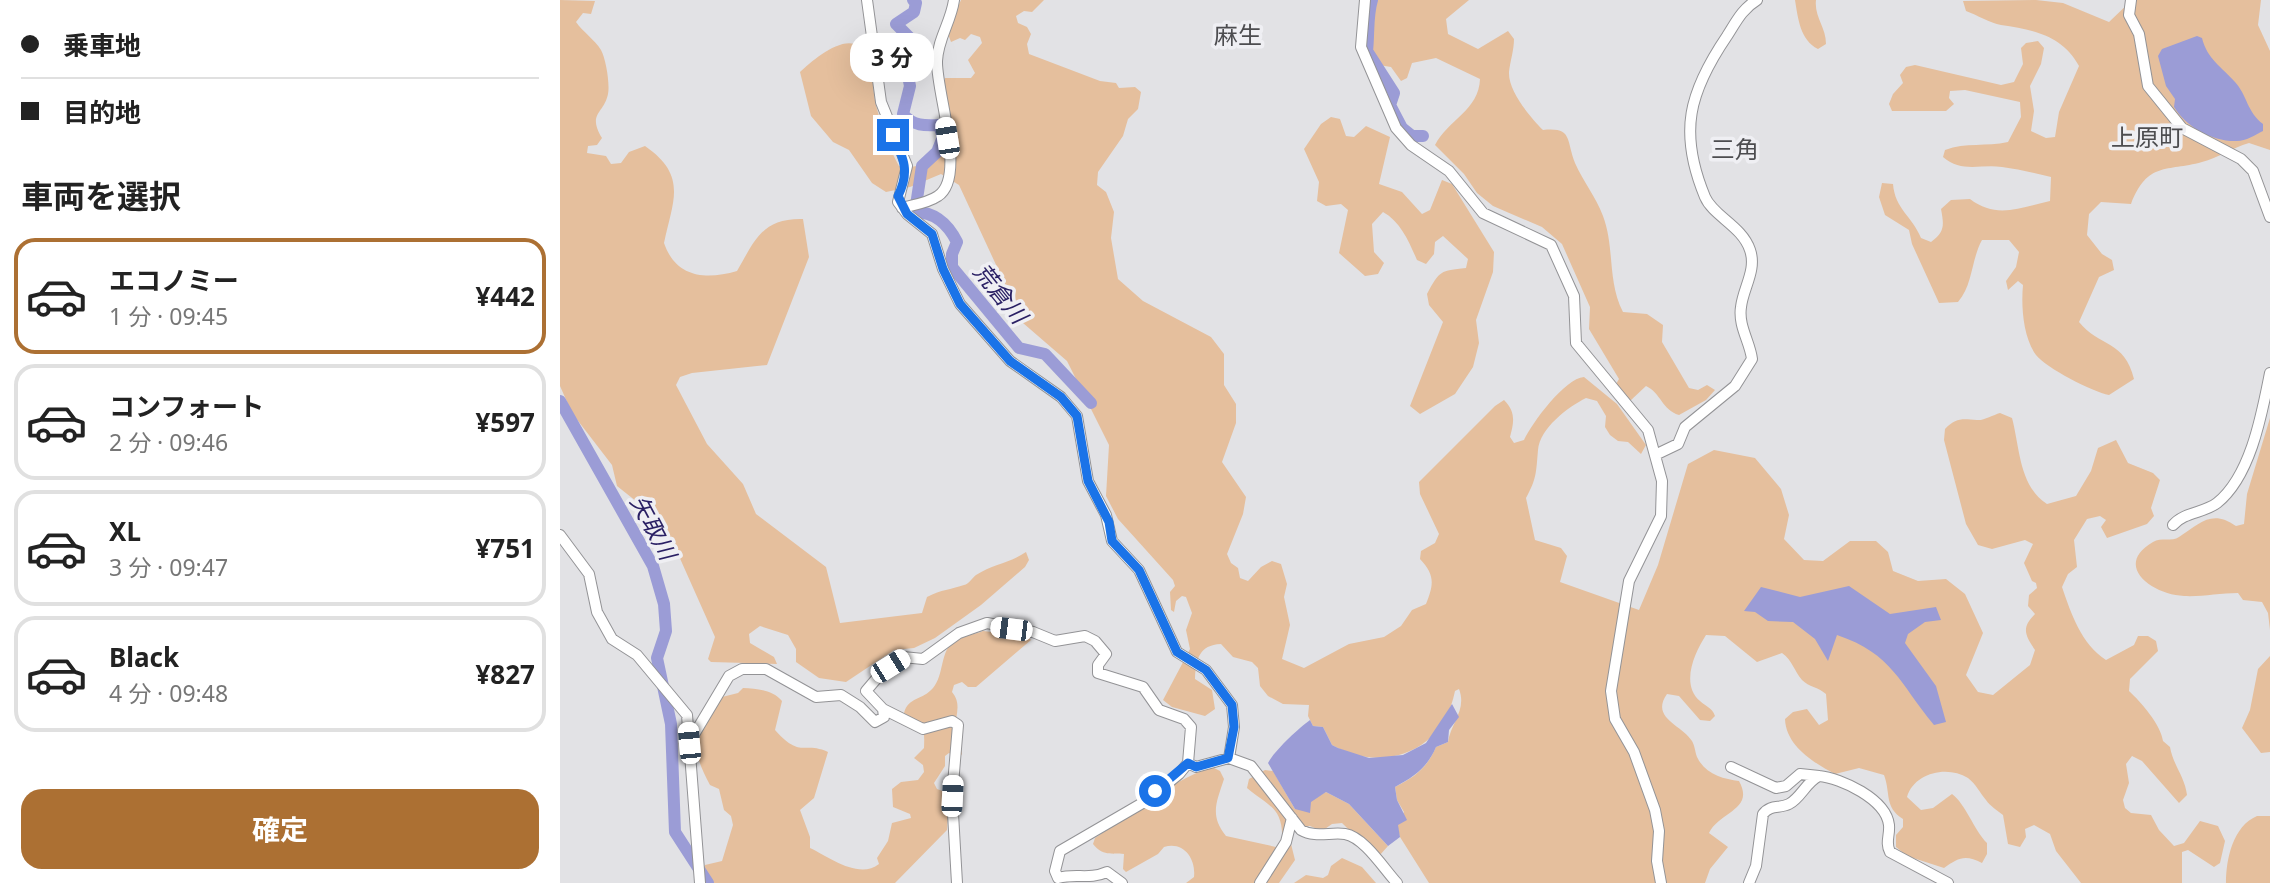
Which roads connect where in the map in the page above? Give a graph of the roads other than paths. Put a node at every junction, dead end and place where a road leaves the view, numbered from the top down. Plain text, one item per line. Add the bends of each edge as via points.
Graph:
1 (867, 0) edge
2 (954, 0) edge
3 (1365, 0) edge
4 (1757, 0) edge
5 (2131, 0) edge
6 (902, 208) junction
7 (2270, 217) edge
8 (2270, 373) edge
9 (1655, 455) junction
10 (2173, 525) dead end
11 (560, 535) edge
12 (866, 691) junction
13 (841, 695) junction
14 (883, 709) junction
15 (689, 743) junction
16 (1228, 758) junction
17 (1188, 763) junction
18 (1731, 767) dead end
19 (1819, 776) junction
20 (1292, 818) junction
21 (699, 883) edge
22 (957, 883) edge
23 (1122, 883) edge
24 (1260, 883) edge
25 (1397, 883) edge
26 (1661, 883) edge
27 (1748, 883) edge
28 (1948, 883) edge

1 - 6 street via 881,102 907,166 898,196
2 - 6 street via 941,33 937,61 951,151 947,182 937,197
3 - 9 street via 1361,47 1396,128 1411,145 1449,171 1483,213 1550,245 1574,296 1576,343 1648,430
4 - 9 street via 1741,13 1715,51 1697,86 1691,111 1693,155 1706,199 1728,219 1750,250 1751,270 1740,314 1752,359 1735,386 1685,427 1678,444
5 - 7 street via 2129,15 2138,34 2148,86 2182,128 2241,159 2253,171
6 - 16 street via 932,234 955,296 977,324 1010,361 1061,397 1077,416 1088,481 1109,522 1112,541 1139,570 1177,652 1206,670 1232,705 1234,727
8 - 10 street via 2260,420 2238,477 2216,504
9 - 26 street via 1662,481 1661,516 1629,581 1611,691 1615,719 1634,752 1656,810
11 - 15 street via 589,574 597,612 612,639 637,655 684,710
12 - 13 street
12 - 14 street
12 - 17 street via 903,657 923,659 979,625 1027,630 1055,640 1085,636 1106,654 1098,673 1143,687 1159,710 1189,723
13 - 14 street via 875,722 884,718
13 - 15 street via 816,697 766,669 742,669 729,676
14 - 22 street via 923,729 952,721 958,725 952,796
15 - 21 street
16 - 17 street via 1196,767
16 - 20 street via 1251,766
17 - 23 street via 1146,802 1060,851 1055,871 1058,878 1069,874 1091,879 1107,872
18 - 19 street via 1776,788 1804,773
19 - 27 street via 1809,781 1791,804 1767,808 1763,814 1756,866
19 - 28 street via 1875,802 1889,824 1890,852
20 - 24 street via 1286,842
20 - 25 street via 1309,835 1356,838

